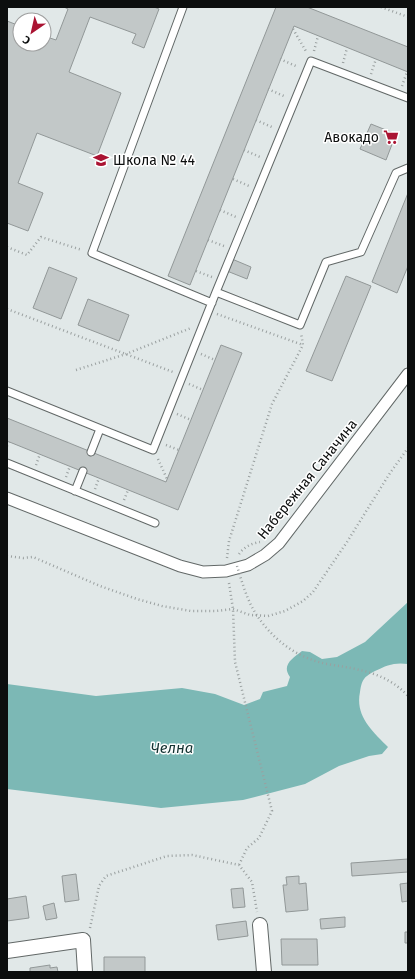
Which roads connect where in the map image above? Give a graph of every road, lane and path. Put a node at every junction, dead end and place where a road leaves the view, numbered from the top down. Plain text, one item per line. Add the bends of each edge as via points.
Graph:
1 (183, 7) edge
2 (381, 7) edge
3 (408, 18) edge
4 (293, 29) dead end
5 (318, 36) dead end
6 (348, 48) dead end
7 (280, 59) dead end
8 (376, 59) dead end
9 (311, 61) junction
10 (307, 71) junction
11 (340, 72) junction
12 (407, 72) edge
13 (368, 82) junction
14 (268, 89) dead end
15 (399, 94) junction
16 (408, 98) edge
17 (295, 101) junction
18 (256, 120) dead end
19 (282, 132) junction
20 (244, 150) dead end
21 (270, 161) junction
22 (408, 168) edge
23 (233, 179) dead end
24 (258, 190) junction
25 (220, 210) dead end
26 (245, 221) junction
27 (208, 240) dead end
28 (7, 247) edge
29 (234, 250) junction
30 (92, 254) junction
31 (196, 271) dead end
32 (221, 281) junction
33 (216, 292) junction
34 (212, 303) junction
35 (7, 309) edge
36 (209, 312) junction
37 (204, 323) junction
38 (300, 325) junction
39 (303, 345) junction
40 (193, 351) junction
41 (126, 354) junction
42 (215, 360) dead end
43 (76, 370) dead end
44 (408, 374) edge
45 (182, 378) junction
46 (203, 390) dead end
47 (7, 391) edge
48 (169, 411) junction
49 (191, 420) dead end
50 (100, 429) junction
51 (9, 442) dead end
52 (157, 442) junction
53 (7, 446) edge
54 (408, 448) edge
55 (153, 450) junction
56 (179, 450) dead end
57 (91, 452) dead end
58 (7, 464) edge
59 (83, 471) dead end
60 (168, 479) dead end
61 (76, 491) junction
62 (7, 498) edge
63 (155, 523) dead end
64 (7, 556) edge
65 (237, 566) dead end
66 (226, 571) junction
67 (233, 609) junction
68 (408, 696) edge
69 (239, 865) junction
70 (260, 925) joint
71 (83, 940) junction
72 (7, 951) edge
73 (85, 972) edge
74 (264, 972) edge

1 - 30 lane
2 - 3 path
4 - 9 path
5 - 9 path
6 - 11 path
7 - 10 path
8 - 13 path
9 - 10 lane
9 - 11 lane
10 - 17 lane
11 - 13 lane
12 - 15 path
13 - 15 lane
14 - 17 path
15 - 16 lane
17 - 19 lane
18 - 19 path
19 - 21 lane
20 - 21 path
21 - 24 lane
22 - 38 lane via 396,173 361,252 326,262
23 - 24 path
24 - 26 lane
25 - 26 path
26 - 29 lane
27 - 29 path
28 - 30 path via 27,255 41,237
29 - 32 lane
30 - 34 lane
31 - 32 path
32 - 33 lane
33 - 34 lane
33 - 38 lane
34 - 36 lane
35 - 41 path
36 - 37 lane
36 - 39 path
37 - 40 lane
37 - 41 path
38 - 39 path
39 - 66 path via 272,404 229,541
40 - 42 path
40 - 45 lane
41 - 43 path
41 - 45 path
44 - 66 street, Набережная Саначина via 279,543 265,555 248,564
45 - 46 path
45 - 48 lane
47 - 50 lane
48 - 49 path
48 - 52 lane
50 - 55 lane
50 - 57 lane
51 - 53 path
52 - 55 lane
52 - 56 path
54 - 67 path via 313,592 285,611 268,616 250,615
55 - 60 path
58 - 61 lane
59 - 61 lane
61 - 63 lane
62 - 66 street, Набережная Саначина via 180,566 203,572
64 - 67 path via 33,558 100,586 162,606 191,611
65 - 68 path, bridge via 243,587 256,614 271,634 286,646 304,657 378,675
66 - 67 path
67 - 69 path via 235,662 272,811 259,838 247,848
69 - 70 path via 252,882
69 - 71 path via 192,855 167,856 106,876 99,886 89,935
70 - 74 street
71 - 72 street
71 - 73 street

